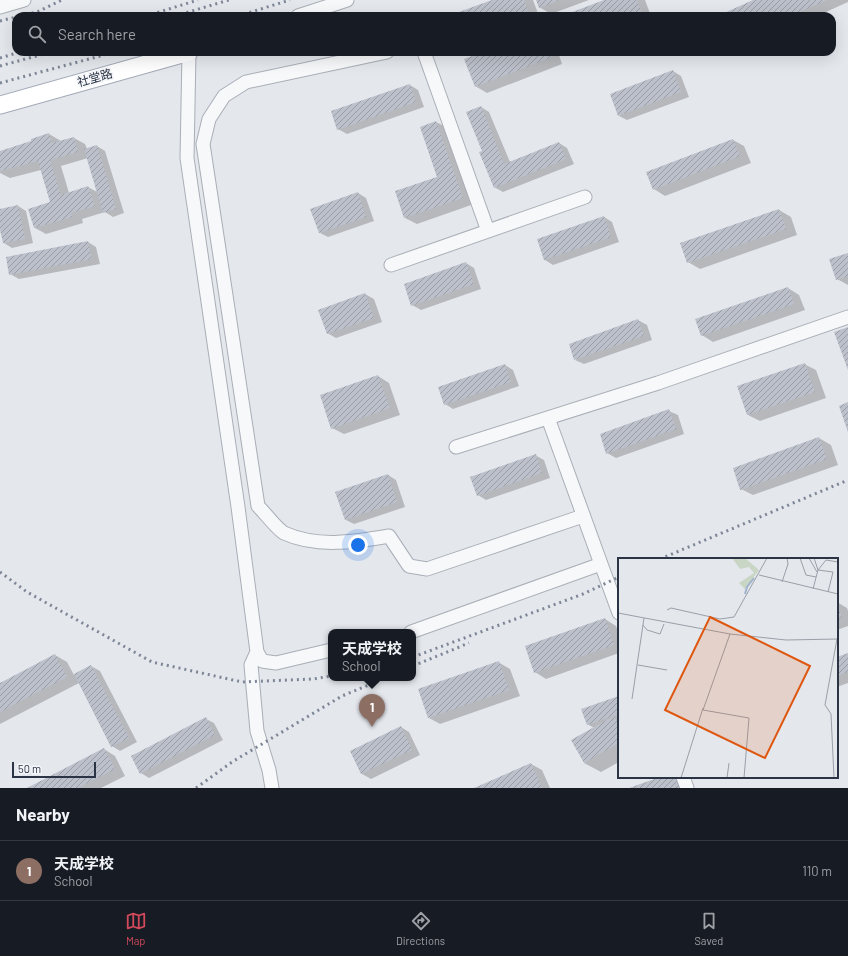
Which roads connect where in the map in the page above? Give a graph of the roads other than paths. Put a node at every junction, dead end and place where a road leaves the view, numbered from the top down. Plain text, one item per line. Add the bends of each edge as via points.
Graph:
1 (24, 0) edge
2 (347, 0) edge
3 (0, 7) edge
4 (310, 12) edge
5 (175, 56) edge
6 (189, 56) edge
7 (368, 56) edge
8 (425, 56) edge
9 (0, 105) edge
10 (585, 197) dead end
11 (488, 231) junction
12 (391, 266) dead end
13 (848, 317) edge
14 (548, 418) junction
15 (456, 448) dead end
16 (583, 516) junction
17 (601, 564) junction
18 (618, 610) edge
19 (416, 630) edge
20 (328, 651) edge
21 (257, 652) junction
22 (683, 778) edge
23 (272, 788) edge
24 (687, 788) edge

1 - 3 street
2 - 4 street
5 - 9 main road, 社堂路
6 - 21 street via 187,158
7 - 16 street via 246,82 224,96 209,119 203,144 258,506 283,532 323,544 389,536 409,566 427,569
8 - 11 street
10 - 11 street
11 - 12 street
13 - 14 street
14 - 15 street
14 - 16 street
16 - 17 street
17 - 18 street
17 - 19 street
20 - 21 street via 276,662 262,661
21 - 23 street via 251,665 257,731 270,770
22 - 24 street

